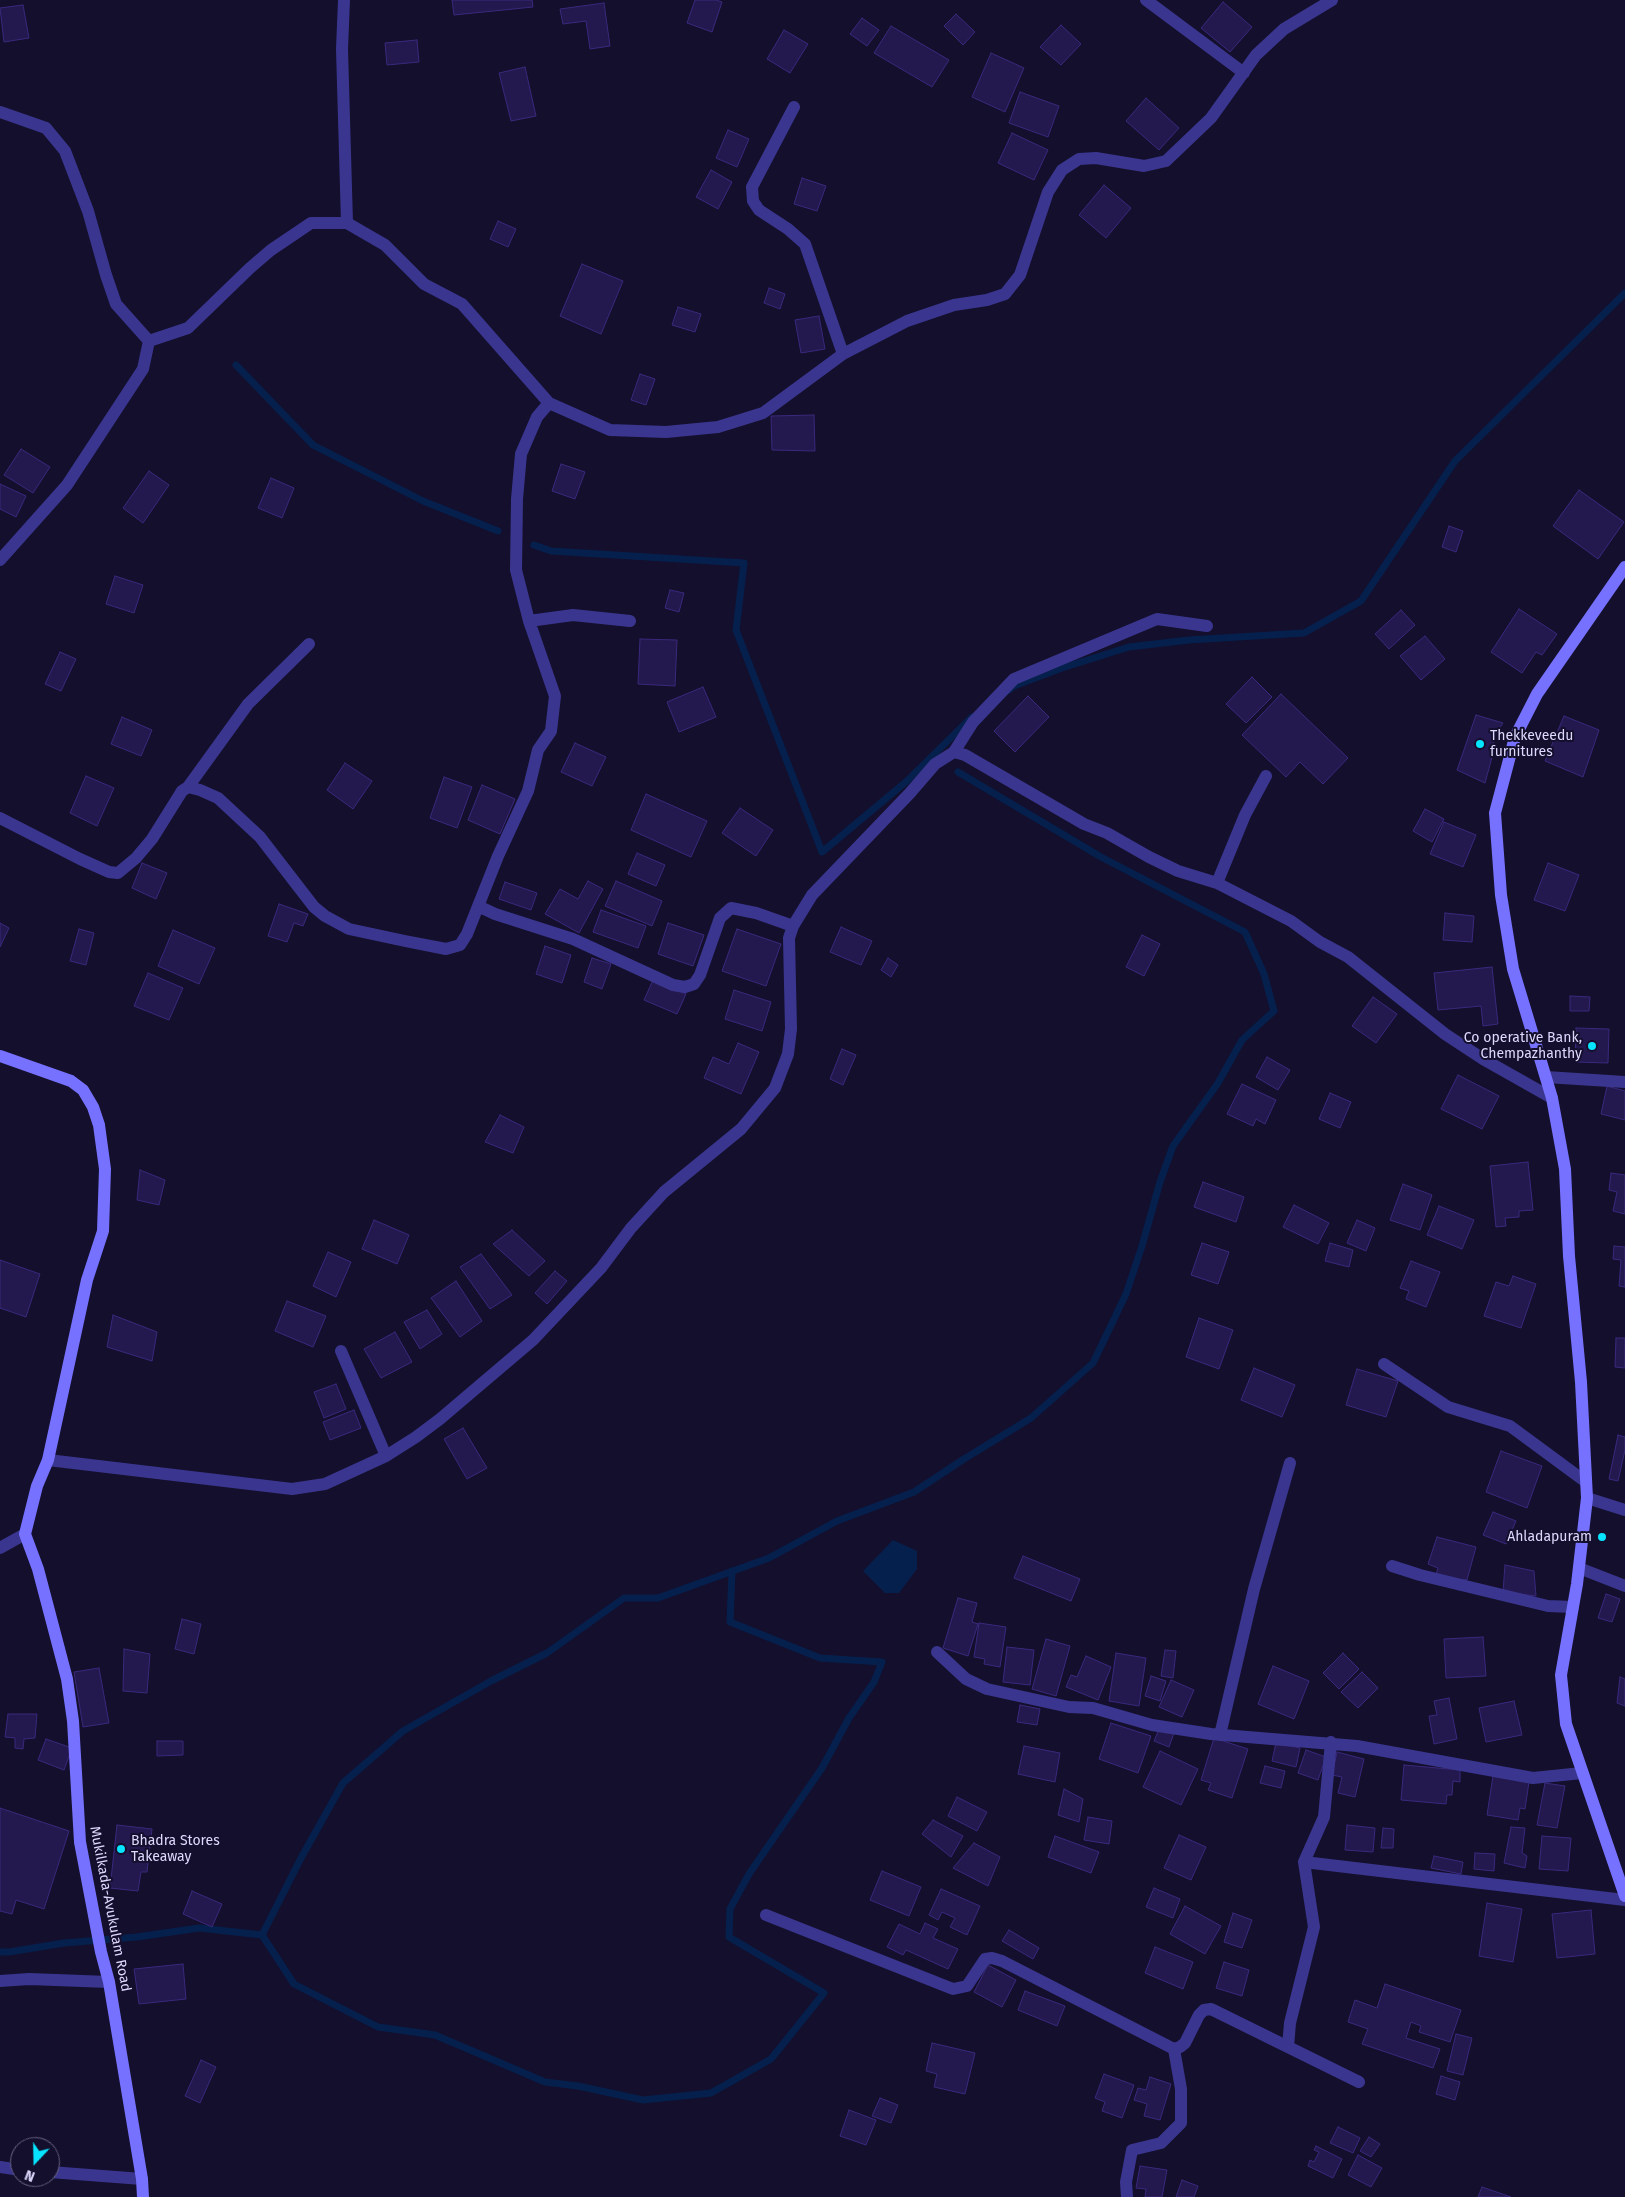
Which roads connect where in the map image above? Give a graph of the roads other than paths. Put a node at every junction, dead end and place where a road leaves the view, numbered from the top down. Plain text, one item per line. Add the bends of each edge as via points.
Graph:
1 (344, 0) edge
2 (1146, 0) edge
3 (1332, 0) edge
4 (1244, 73) junction
5 (794, 107) dead end
6 (0, 112) edge
7 (348, 223) junction
8 (149, 341) junction
9 (843, 354) junction
10 (549, 403) junction
11 (0, 560) edge
12 (1625, 567) edge
13 (630, 620) dead end
14 (529, 621) junction
15 (1207, 626) dead end
16 (309, 644) dead end
17 (954, 752) junction
18 (1266, 776) dead end
19 (188, 788) junction
20 (0, 818) edge
21 (1217, 883) junction
22 (478, 906) junction
23 (793, 926) junction
24 (0, 1056) edge
25 (1546, 1077) junction
26 (1625, 1082) edge
27 (1552, 1098) junction
28 (341, 1351) dead end
29 (1384, 1364) dead end
30 (386, 1456) junction
31 (48, 1460) junction
32 (1290, 1463) dead end
33 (1586, 1482) junction
34 (1587, 1498) junction
35 (1625, 1510) edge
36 (25, 1534) junction
37 (0, 1548) edge
38 (1392, 1566) dead end
39 (1579, 1568) junction
40 (1625, 1586) edge
41 (1573, 1607) junction
42 (937, 1652) dead end
43 (1220, 1735) junction
44 (1331, 1742) junction
45 (1582, 1773) junction
46 (1304, 1862) junction
47 (1625, 1896) edge
48 (1625, 1900) edge
49 (766, 1914) dead end
50 (0, 1981) edge
51 (110, 1982) junction
52 (1288, 2046) junction
53 (1174, 2049) junction
54 (1358, 2082) dead end
55 (60, 2173) edge
56 (142, 2179) junction
57 (144, 2197) edge
58 (1127, 2197) edge

1 - 7 street via 342,49
2 - 4 street
3 - 4 street via 1284,29 1256,55
4 - 9 street via 1211,118 1166,161 1144,166 1096,158 1079,159 1062,170 1048,192 1020,275 1005,294 954,305 907,321
5 - 9 street via 752,187 753,201 759,210 805,244
6 - 8 street via 46,128 65,151 88,211 116,304
7 - 8 street via 311,223 250,268 188,328
7 - 10 street via 385,246 424,284 462,304
8 - 11 street via 143,369 67,485
9 - 10 street via 763,413 718,428 666,432 610,430
10 - 14 street via 537,417 521,454 516,570
12 - 25 main road via 1537,694 1515,737 1495,813 1501,895 1513,969
13 - 14 street via 573,614
14 - 22 street via 555,696 550,731 538,750 528,792
15 - 17 street via 1157,619 1014,679 973,722
16 - 19 street via 248,704
17 - 21 street via 965,755 1084,824 1149,857 1178,871
17 - 23 street via 935,764 812,895
18 - 21 street via 1245,815
19 - 20 street via 171,805 152,839 118,873 80,859
19 - 22 street via 218,798 260,837 314,907 349,929 446,950 460,945
21 - 27 street via 1291,921 1348,958 1446,1034
22 - 23 street via 573,939 673,985 685,987 694,984 700,975 720,918 731,908
23 - 30 street via 789,938 791,1029 788,1054 775,1088 741,1130 664,1192 533,1340 467,1398
24 - 31 main road via 71,1081 83,1090 99,1125 105,1169 103,1230 87,1280
25 - 26 street
25 - 27 main road
27 - 33 main road via 1565,1169 1568,1256 1581,1382
28 - 30 street
29 - 33 street via 1448,1407 1510,1426
30 - 31 street via 325,1484 292,1489
31 - 36 main road via 37,1486
32 - 43 street via 1254,1589
33 - 34 main road
34 - 35 street
34 - 39 main road
36 - 37 street
36 - 51 main road, Mukilkada-Avukulam Road via 38,1569 67,1679 73,1721 80,1842 101,1952
38 - 41 street via 1548,1606
39 - 40 street
39 - 41 main road
41 - 45 main road via 1561,1675 1566,1724
42 - 43 street via 966,1678 987,1689 1069,1707 1101,1710 1152,1725
43 - 44 street
44 - 45 street via 1533,1778
44 - 46 street via 1324,1817
45 - 47 main road
46 - 48 street
46 - 52 street via 1314,1927 1292,2015
49 - 53 street via 953,1990 967,1986 985,1960 1002,1961
50 - 51 street
51 - 56 main road, Mukilkada-Avukulam Road
52 - 53 street via 1211,2009 1199,2014 1185,2043
52 - 54 street
53 - 58 street via 1181,2089 1180,2122 1161,2143 1132,2150 1126,2182
55 - 56 street
56 - 57 main road, Mukilkada-Avukulam Road

